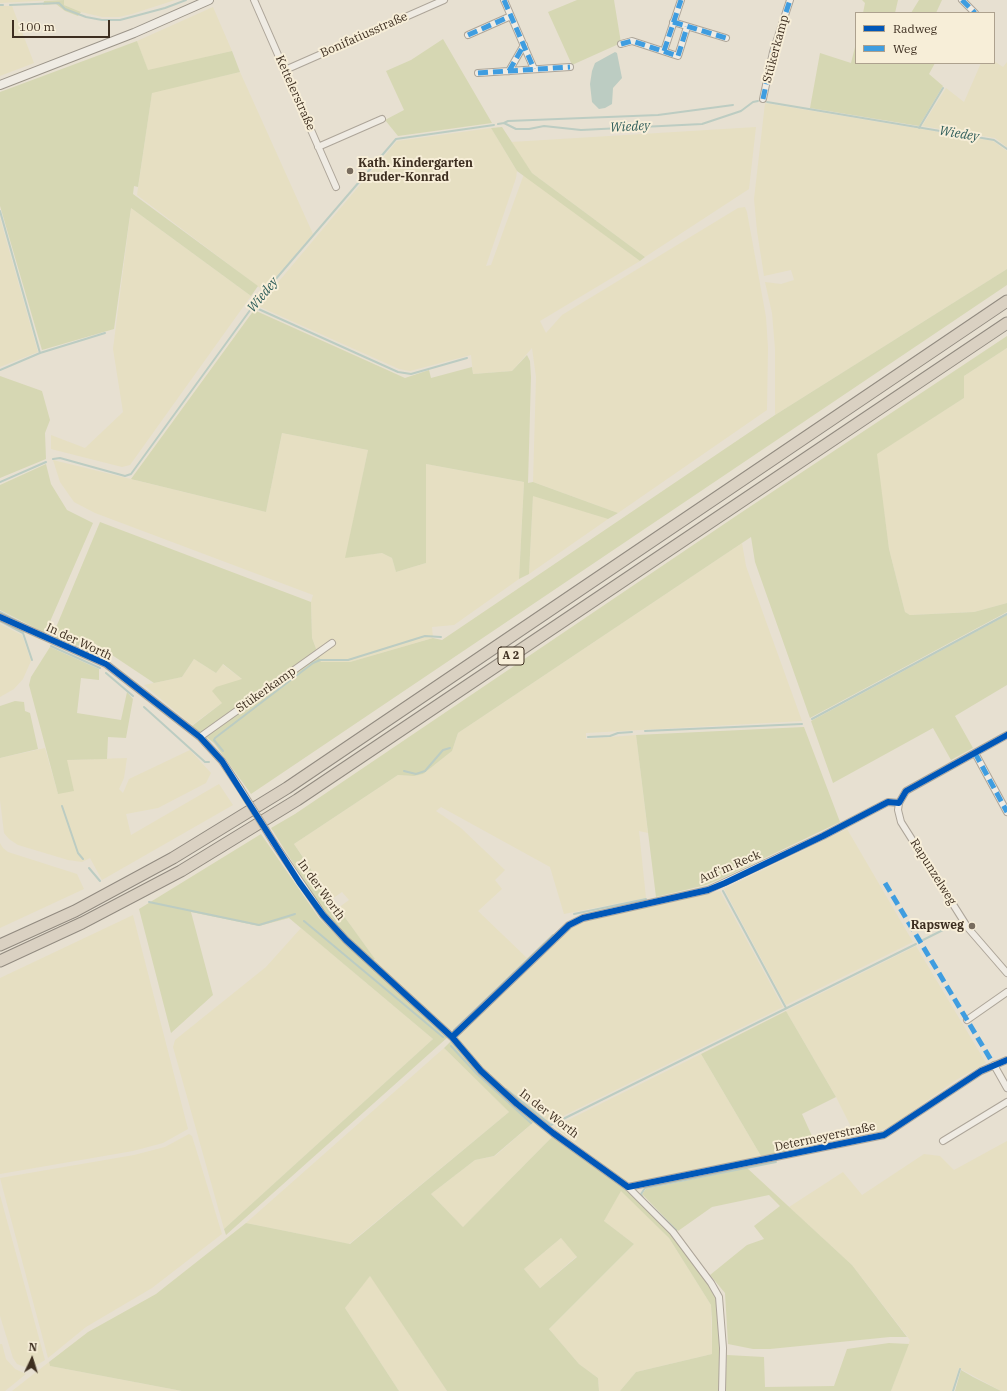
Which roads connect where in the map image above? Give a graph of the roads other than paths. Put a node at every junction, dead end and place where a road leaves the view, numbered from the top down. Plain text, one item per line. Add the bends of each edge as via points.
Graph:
1 (209, 0) edge
2 (254, 0) edge
3 (444, 0) edge
4 (504, 0) edge
5 (673, 0) edge
6 (790, 0) edge
7 (962, 0) edge
8 (680, 1) edge
9 (974, 12) edge
10 (511, 16) junction
11 (673, 22) junction
12 (687, 27) junction
13 (468, 35) dead end
14 (726, 38) dead end
15 (622, 44) dead end
16 (524, 45) junction
17 (664, 51) junction
18 (570, 68) dead end
19 (534, 69) junction
20 (285, 70) junction
21 (508, 71) junction
22 (478, 73) dead end
23 (0, 84) edge
24 (764, 99) dead end
25 (382, 119) dead end
26 (318, 147) junction
27 (336, 187) dead end
28 (1007, 301) edge
29 (1007, 323) edge
30 (0, 617) edge
31 (332, 643) dead end
32 (1007, 735) edge
33 (200, 737) junction
34 (976, 753) junction
35 (899, 803) junction
36 (1007, 812) edge
37 (0, 945) edge
38 (0, 961) edge
39 (1007, 973) edge
40 (1007, 992) edge
41 (967, 1020) dead end
42 (452, 1037) junction
43 (1007, 1060) edge
44 (994, 1066) junction
45 (1007, 1088) edge
46 (1007, 1102) edge
47 (943, 1141) dead end
48 (628, 1187) junction
49 (722, 1391) edge

1 - 23 street via 134,33
2 - 20 street, Kettelerstraße
3 - 20 street, Bonifatiusstraße
4 - 10 street
5 - 8 street
6 - 24 street, Stükerkamp via 774,52
7 - 9 street
8 - 11 street
10 - 13 street
10 - 16 street
11 - 12 street
11 - 17 street
12 - 14 street
12 - 17 street via 678,56
15 - 17 street via 632,41
16 - 19 street
16 - 21 street
18 - 19 street
19 - 21 street
20 - 26 street, Kettelerstraße
21 - 22 street
25 - 26 street
26 - 27 street, Kettelerstraße
28 - 37 highway, A 2 via 287,788 152,869 75,911
29 - 38 highway, A 2 via 297,800 181,871 82,923
30 - 33 street, In der Worth via 106,664
31 - 33 street, Stükerkamp
32 - 34 street
33 - 42 street, In der Worth, bridge via 218,755 323,915 341,935
34 - 35 street via 906,791
34 - 36 street
35 - 39 street, Rapunzelweg via 901,822 968,928
35 - 42 street, Auf'm Reck via 888,802 816,840 708,890 583,918 569,925
40 - 41 street
42 - 48 street, In der Worth via 481,1072 517,1104
43 - 44 street, Determeyerstraße
44 - 45 street
44 - 48 street, Determeyerstraße via 884,1135 875,1138
46 - 47 street
48 - 49 street, In der Worth via 673,1232 711,1282 719,1297 723,1348

